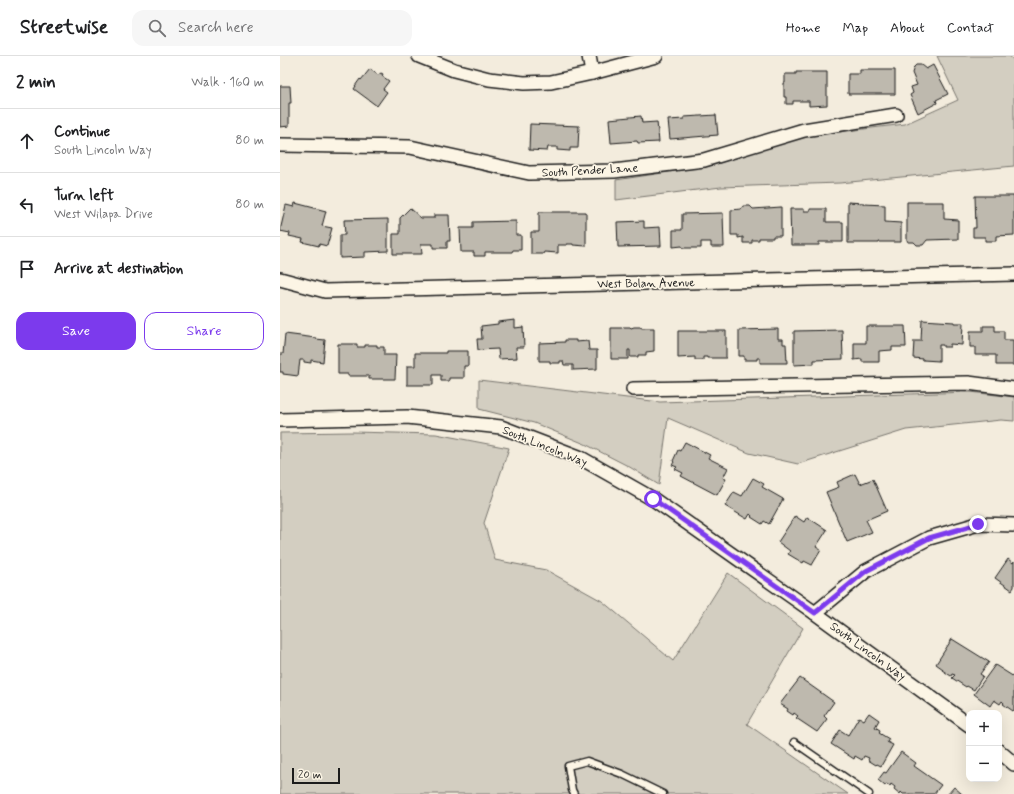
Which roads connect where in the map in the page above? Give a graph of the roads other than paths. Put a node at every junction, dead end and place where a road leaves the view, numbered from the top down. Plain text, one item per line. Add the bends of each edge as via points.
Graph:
1 (419, 56) edge
2 (589, 56) edge
3 (656, 56) edge
4 (592, 73) junction
5 (896, 115) dead end
6 (280, 145) edge
7 (1014, 274) edge
8 (280, 279) edge
9 (633, 389) dead end
10 (1014, 389) edge
11 (280, 420) edge
12 (1014, 525) edge
13 (815, 613) junction
14 (966, 723) edge
15 (794, 742) dead end
16 (1002, 754) edge
17 (1014, 764) edge
18 (574, 794) edge
19 (663, 794) edge
20 (869, 794) edge

1 - 4 street via 454,70 489,79 524,83 551,82
2 - 4 street
3 - 4 street
5 - 6 street, South Pender Lane via 804,130 704,160 614,171 529,173 410,147
7 - 8 street, West Bolan Avenue via 325,291
9 - 10 street via 968,383
11 - 13 street, South Lincoln Way via 407,417 501,427 579,457 653,499
12 - 13 street via 978,524 929,538 866,571
13 - 14 street, South Lincoln Way
15 - 20 lane
16 - 17 street
18 - 19 lane via 568,766 587,761 622,774

